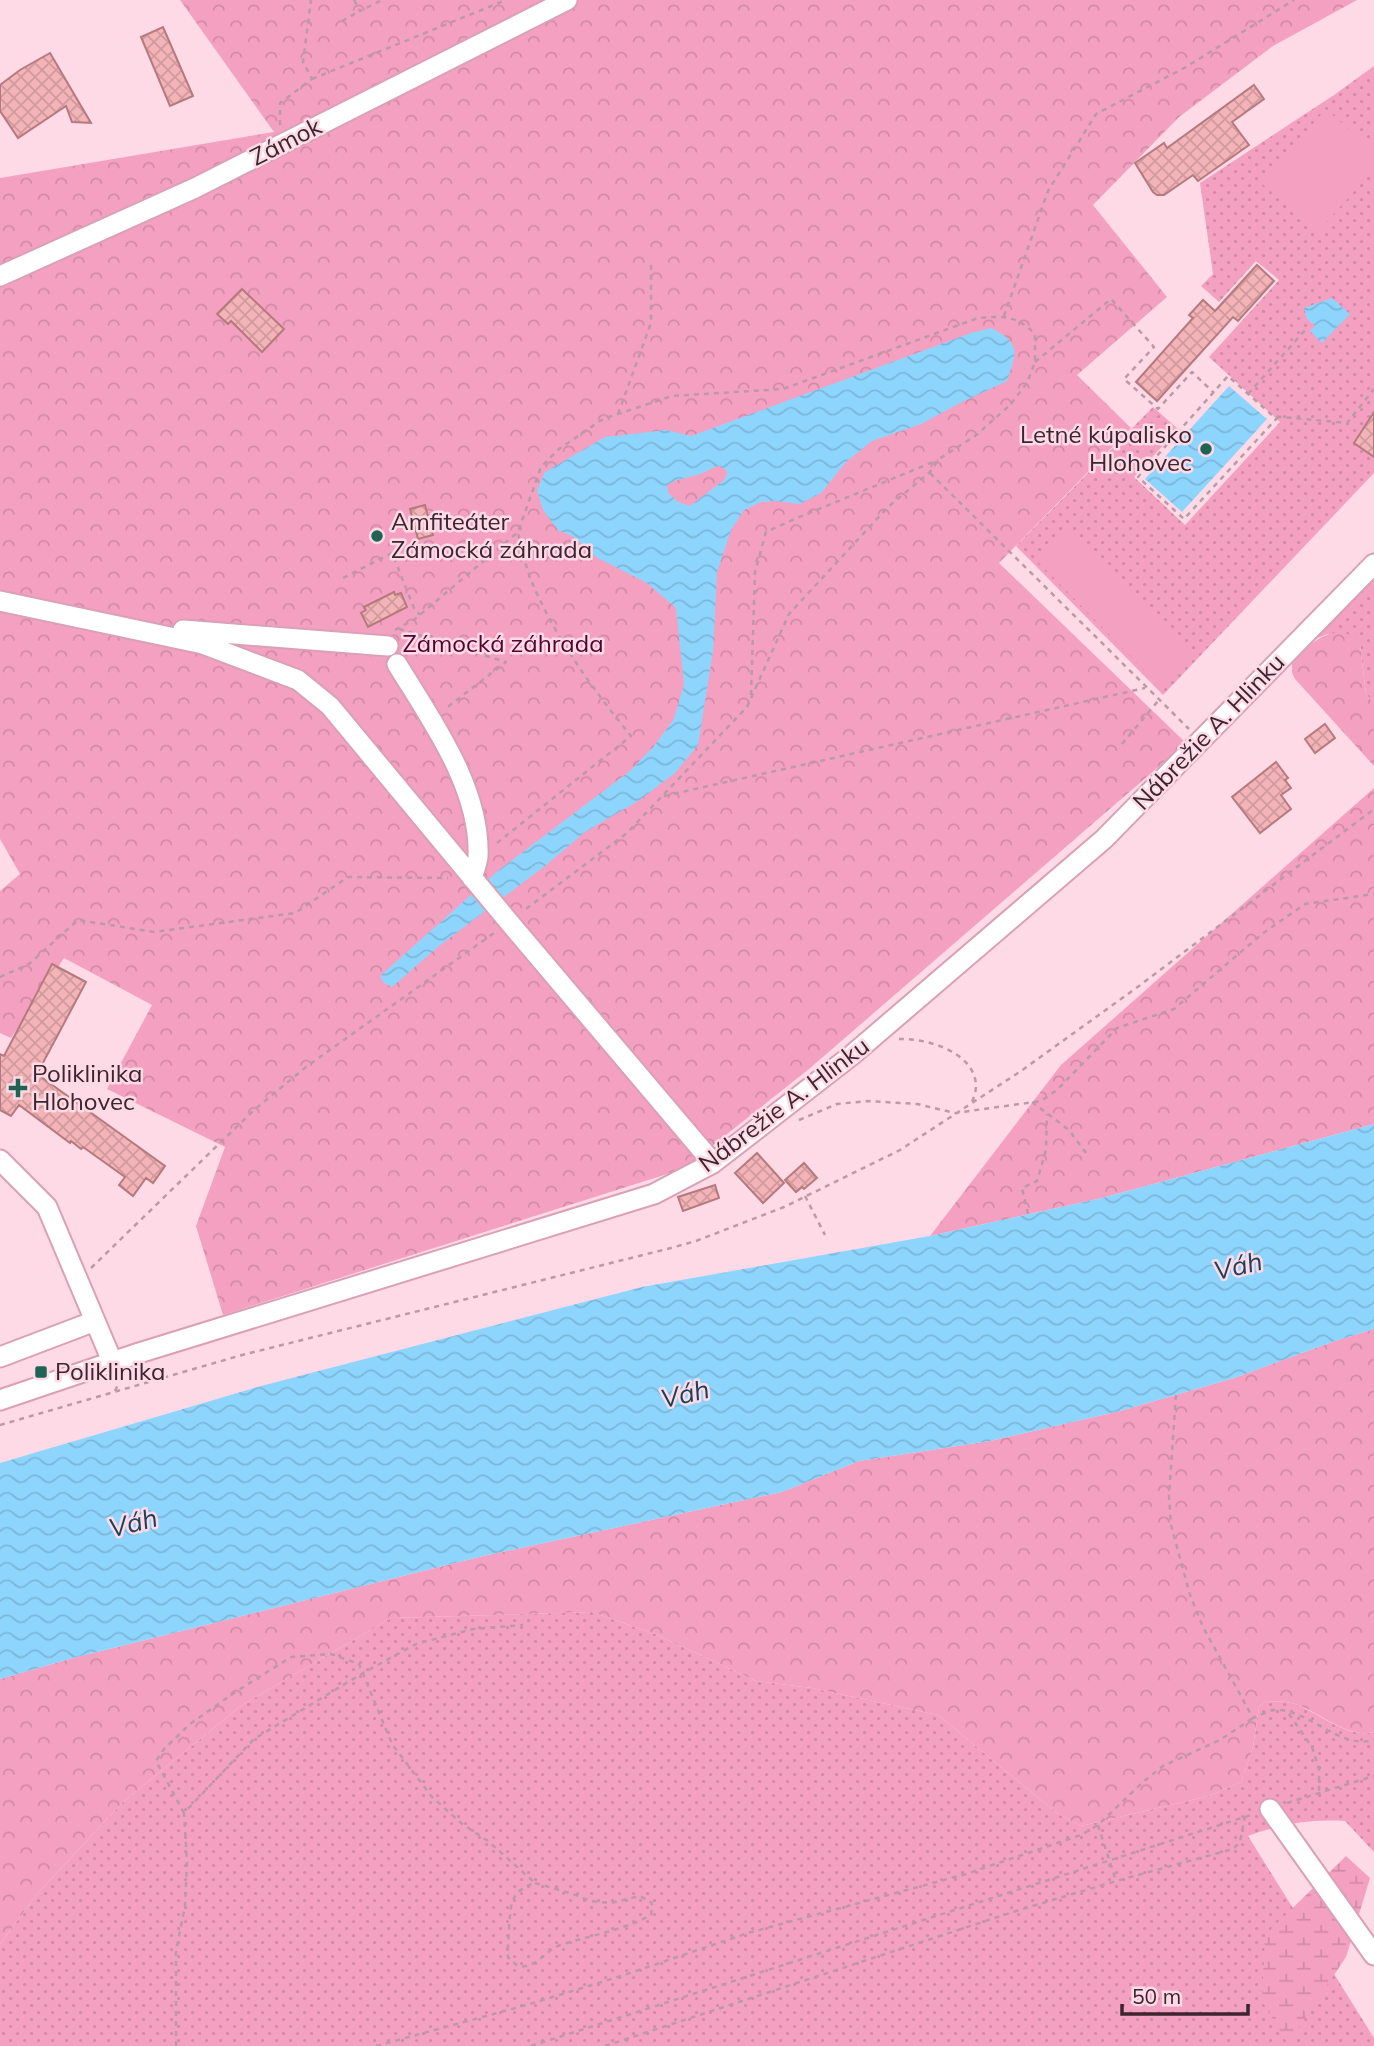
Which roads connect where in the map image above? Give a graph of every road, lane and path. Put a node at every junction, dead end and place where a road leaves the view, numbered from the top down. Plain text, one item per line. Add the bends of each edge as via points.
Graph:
1 (311, 0) edge
2 (354, 0) edge
3 (382, 0) edge
4 (506, 0) edge
5 (567, 0) edge
6 (1294, 0) edge
7 (360, 11) junction
8 (342, 21) dead end
9 (312, 79) junction
10 (280, 146) junction
11 (652, 265) dead end
12 (0, 276) edge
13 (1004, 316) junction
14 (1308, 327) dead end
15 (1035, 362) junction
16 (1374, 389) edge
17 (1214, 393) junction
18 (1248, 394) junction
19 (618, 414) junction
20 (1278, 416) junction
21 (939, 459) junction
22 (930, 472) junction
23 (518, 532) junction
24 (1374, 564) edge
25 (343, 578) dead end
26 (0, 601) edge
27 (420, 615) junction
28 (398, 629) junction
29 (158, 635) junction
30 (389, 639) joint
31 (397, 664) dead end
32 (1145, 688) junction
33 (751, 698) junction
34 (1158, 701) junction
35 (431, 720) junction
36 (1202, 741) junction
37 (1122, 744) dead end
38 (661, 797) junction
39 (1374, 809) edge
40 (478, 858) junction
41 (475, 881) junction
42 (1374, 894) edge
43 (509, 922) junction
44 (0, 977) edge
45 (871, 1039) junction
46 (972, 1102) junction
47 (1032, 1102) junction
48 (955, 1113) junction
49 (1047, 1114) junction
50 (791, 1123) dead end
51 (1089, 1157) dead end
52 (0, 1160) edge
53 (713, 1163) junction
54 (806, 1196) junction
55 (1028, 1214) dead end
56 (825, 1235) dead end
57 (78, 1281) junction
58 (95, 1321) junction
59 (0, 1357) edge
60 (112, 1361) junction
61 (1176, 1395) dead end
62 (0, 1400) edge
63 (0, 1425) edge
64 (523, 1625) dead end
65 (363, 1673) junction
66 (1287, 1712) junction
67 (1253, 1718) junction
68 (1374, 1740) edge
69 (1374, 1776) edge
70 (1319, 1793) junction
71 (1270, 1808) junction
72 (184, 1813) junction
73 (1245, 1816) junction
74 (1098, 1825) junction
75 (1110, 1859) junction
76 (1116, 1881) junction
77 (534, 1883) junction
78 (1374, 1955) edge
79 (399, 2039) junction
80 (176, 2046) edge
81 (376, 2046) edge
82 (402, 2046) edge
83 (531, 2046) edge
84 (605, 2046) edge

1 - 9 path via 303,62
2 - 7 path
3 - 7 path
4 - 9 path
5 - 10 street, Zámok
6 - 13 path via 1186,67 1096,114 1048,191
7 - 8 path
9 - 10 path via 280,103
10 - 12 street, Zámok
11 - 19 path via 651,323
13 - 15 path via 1024,323 1035,334
13 - 19 path via 978,318 783,389 672,396
14 - 18 path
15 - 17 path via 1111,299 1154,347 1124,379 1158,409 1192,372
15 - 21 path via 1027,383 1010,404 975,436
16 - 20 path via 1348,423
17 - 18 path via 1228,376
17 - 20 path via 1138,477 1184,519
18 - 20 path
19 - 23 path via 559,449 541,467
21 - 22 path
21 - 33 path via 766,532 755,572
22 - 32 path
22 - 33 path via 888,507 789,614
23 - 27 path
23 - 40 path via 530,578 547,615 591,687 631,736
24 - 36 street, Nábrežie A. Hlinku
25 - 27 path via 392,553
26 - 29 street
27 - 28 path
28 - 30 path
28 - 35 path via 506,662
29 - 30 street via 183,630
29 - 41 street via 213,647 299,680 330,706
31 - 35 street
32 - 34 path
32 - 38 path
33 - 38 path
34 - 36 path
34 - 37 path
35 - 40 street via 460,774 475,820
36 - 45 street, Nábrežie A. Hlinku via 1104,839
38 - 43 path via 627,833
39 - 46 path via 1139,986
40 - 41 street
41 - 43 street
41 - 44 path via 348,877 295,913 154,932 78,920 29,964
42 - 47 path via 1305,904 1174,1009 1117,1028 1057,1090
43 - 53 street
43 - 57 path via 275,1092
45 - 46 path via 907,1039 955,1053 973,1073
45 - 53 street, Nábrežie A. Hlinku
46 - 48 path
47 - 48 path
47 - 49 path
48 - 50 path via 917,1104 867,1101 837,1104
48 - 54 path via 900,1150
49 - 51 path via 1069,1130
49 - 55 path via 1046,1150 1037,1181 1022,1188
52 - 57 street via 47,1207
53 - 60 street, Nábrežie A. Hlinku via 654,1194
54 - 56 path
54 - 63 path via 696,1241 242,1355
57 - 58 street
58 - 59 street
58 - 60 street
60 - 62 street, Nábrežie A. Hlinku
61 - 67 path via 1171,1525 1203,1627
64 - 65 path via 473,1629 416,1644
65 - 72 path via 254,1739
65 - 72 path via 359,1664 331,1654 291,1657 190,1724 156,1761
65 - 77 path via 391,1744 432,1797
66 - 67 path via 1272,1710
66 - 68 path via 1350,1741
66 - 70 path via 1312,1747 1319,1769
67 - 74 path via 1220,1740 1164,1766
69 - 70 path
70 - 71 path
71 - 73 path
71 - 78 street
72 - 80 path via 187,1862 176,1951
73 - 75 path
73 - 76 path via 1240,1842 1233,1850
74 - 75 path
74 - 79 path via 966,1874 748,1933 530,2004
75 - 76 path
75 - 83 path
76 - 84 path
77 - 77 path via 524,1886 509,1909 508,1958 518,1966 537,1962 562,1944 651,1915 652,1903 640,1896 611,1903 590,1901
79 - 81 path
79 - 82 path

